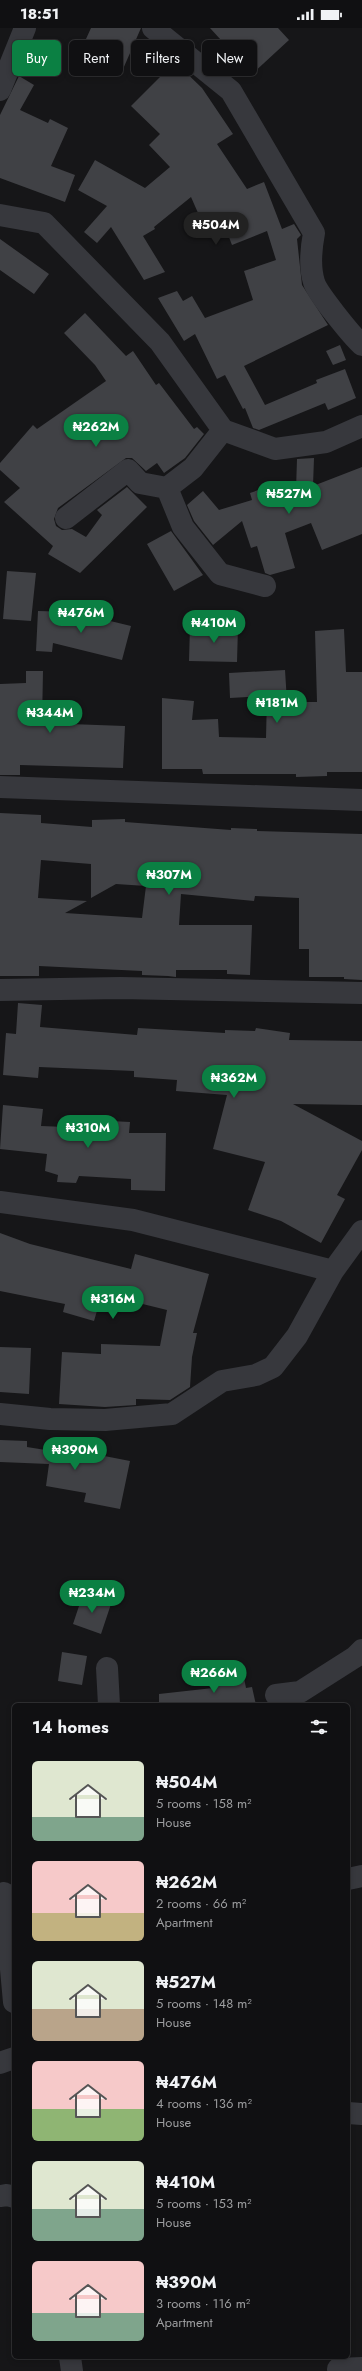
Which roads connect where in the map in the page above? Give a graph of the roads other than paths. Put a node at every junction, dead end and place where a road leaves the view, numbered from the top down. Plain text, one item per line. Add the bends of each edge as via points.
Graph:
1 (25, 28) edge
2 (154, 28) edge
3 (0, 90) edge
4 (0, 215) edge
5 (362, 345) edge
6 (362, 426) edge
7 (223, 430) junction
8 (167, 488) junction
9 (66, 518) dead end
10 (265, 586) dead end
11 (0, 787) edge
12 (362, 800) edge
13 (0, 990) edge
14 (362, 993) edge
15 (0, 1202) edge
16 (362, 1231) edge
17 (333, 1271) junction
18 (0, 1414) edge
19 (362, 1650) edge
20 (107, 1668) dead end
21 (276, 1695) dead end
22 (109, 1703) edge
23 (362, 1876) edge
24 (350, 1879) edge
25 (6, 1893) edge
26 (12, 1975) edge
27 (12, 2059) edge
28 (0, 2063) edge
29 (350, 2113) edge
30 (362, 2114) edge
31 (0, 2196) edge
32 (12, 2196) edge
33 (70, 2359) edge
34 (336, 2366) edge
35 (362, 2368) edge
36 (72, 2371) edge

1 - 3 street
2 - 5 street via 231,91 314,233 310,253 314,282
4 - 7 street via 44,223 160,342
6 - 7 street via 326,442 275,450
7 - 8 street via 193,468
8 - 9 street via 140,483 128,470
8 - 10 street via 184,527 220,574
11 - 12 street
13 - 14 street via 120,988
15 - 17 street via 133,1220
16 - 17 street
17 - 18 street via 297,1336 273,1367 256,1375 222,1381 172,1414 105,1420 50,1419
19 - 21 street via 300,1692
20 - 22 street
23 - 24 street
25 - 26 street
27 - 28 street
29 - 30 street
31 - 32 street via 7,2194
33 - 36 street
34 - 35 street

